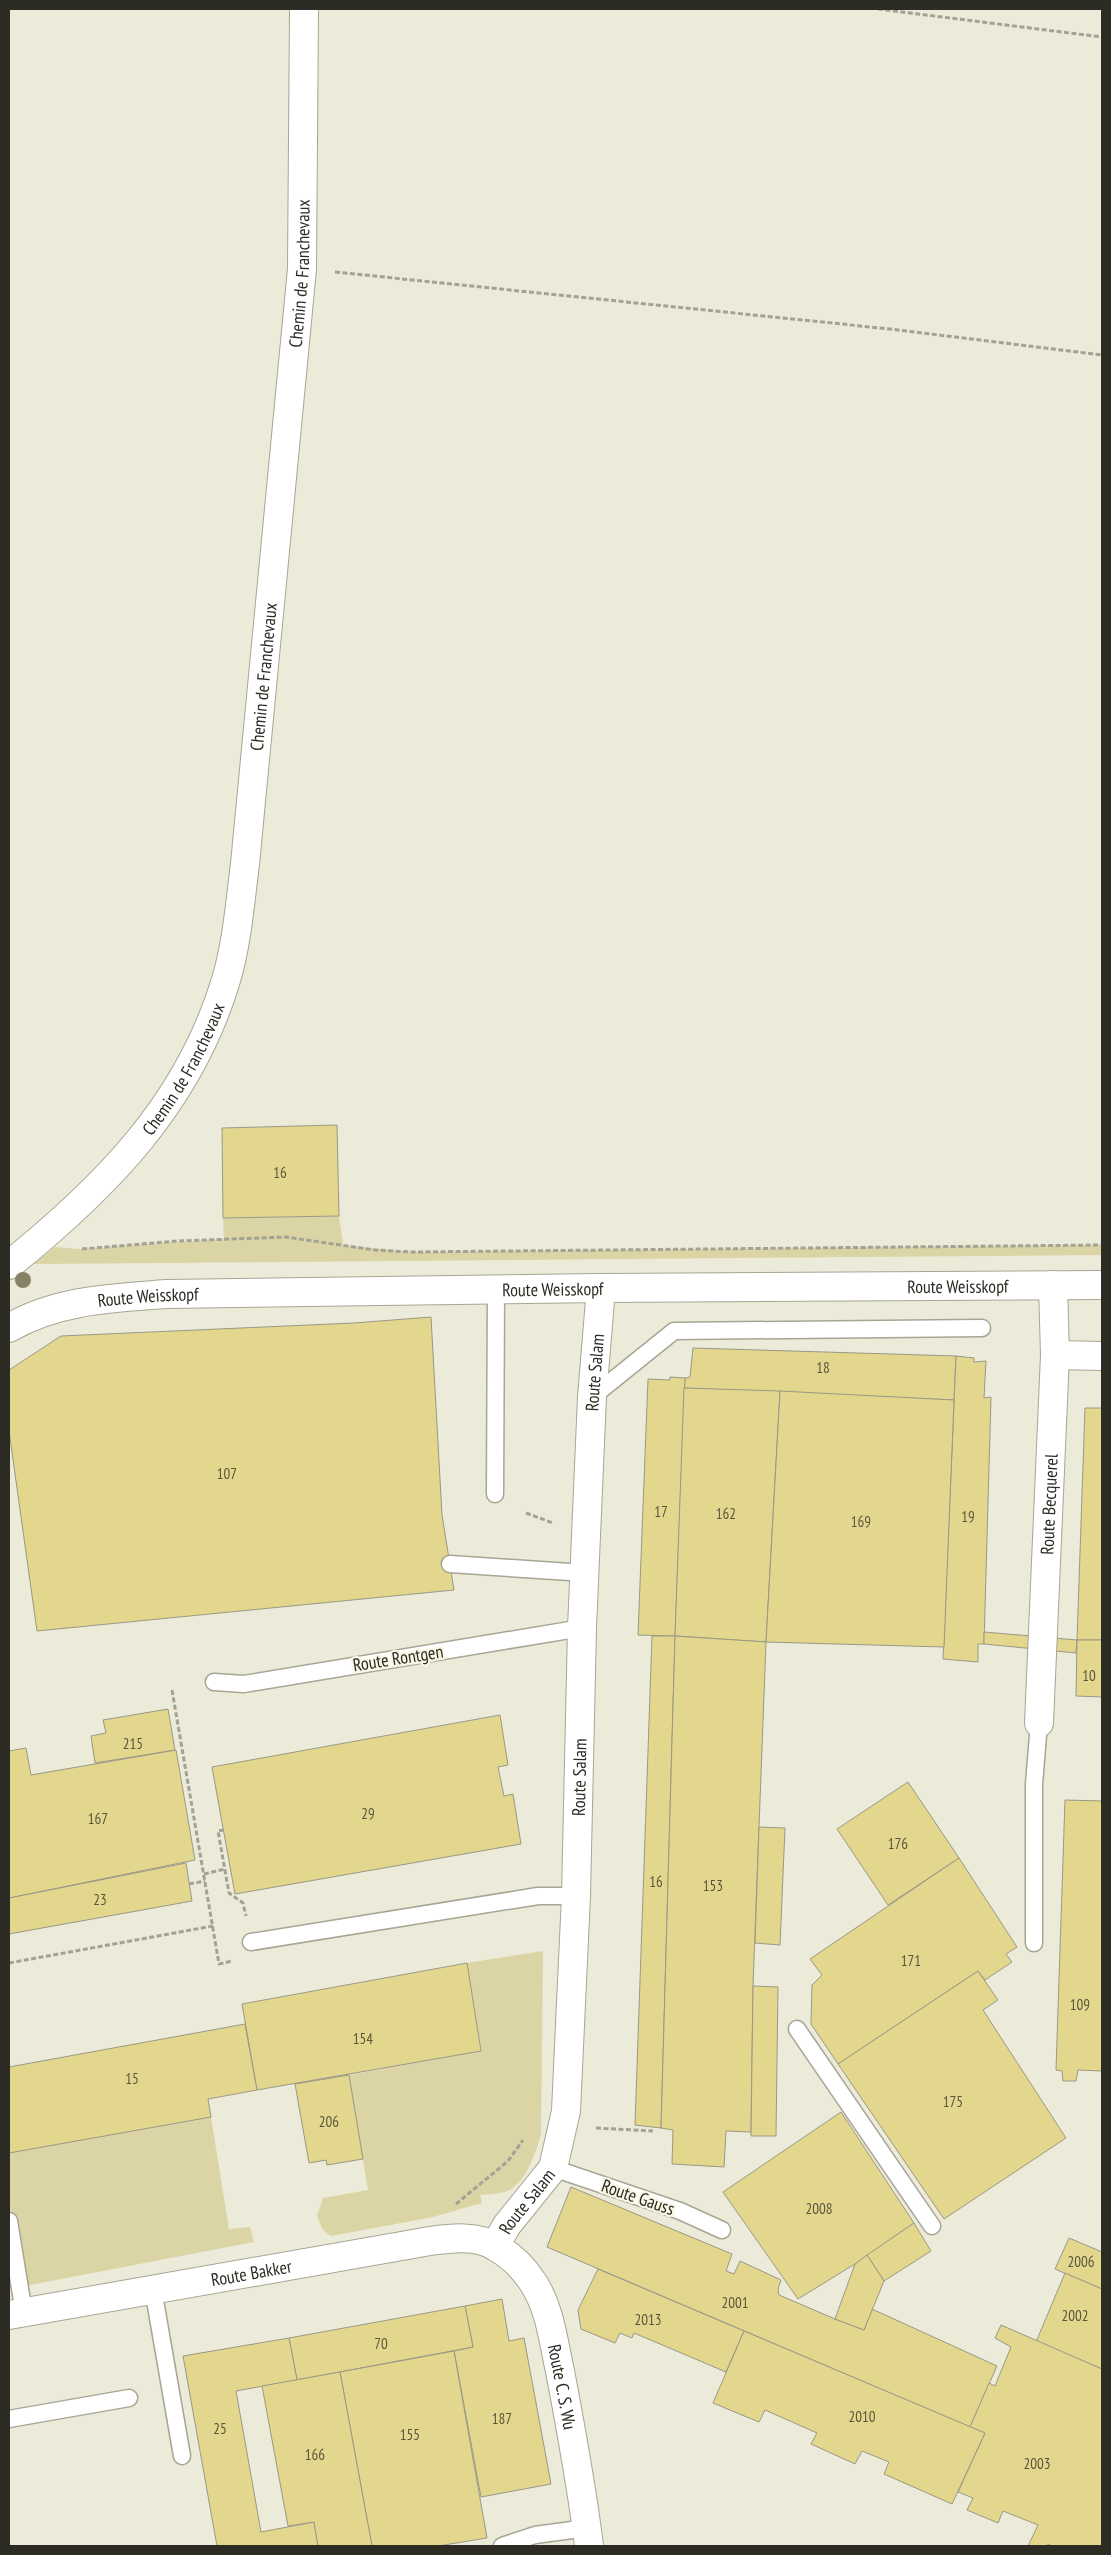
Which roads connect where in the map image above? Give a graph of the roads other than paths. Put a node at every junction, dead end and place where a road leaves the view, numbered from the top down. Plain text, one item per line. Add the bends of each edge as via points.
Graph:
1 (304, 9) edge
2 (9, 1265) edge
3 (1053, 1285) junction
4 (1102, 1285) edge
5 (601, 1288) junction
6 (496, 1289) junction
7 (9, 1328) edge
8 (982, 1328) dead end
9 (1055, 1355) junction
10 (1102, 1356) edge
11 (592, 1397) junction
12 (495, 1494) dead end
13 (450, 1564) dead end
14 (585, 1573) junction
15 (582, 1628) junction
16 (214, 1682) dead end
17 (1039, 1723) joint
18 (576, 1896) junction
19 (251, 1942) road end
20 (1034, 1943) dead end
21 (797, 2029) dead end
22 (553, 2168) junction
23 (9, 2221) edge
24 (932, 2226) dead end
25 (722, 2230) dead end
26 (495, 2246) junction
27 (153, 2289) junction
28 (16, 2314) edge
29 (129, 2398) dead end
30 (9, 2420) edge
31 (182, 2456) dead end
32 (588, 2537) edge
33 (502, 2546) edge

1 - 2 street, Chemin de Franchevaux via 302,269 245,864 226,981 195,1059 176,1093 134,1148 106,1179
3 - 4 street, Route Weisskopf
3 - 5 street, Route Weisskopf
3 - 9 street, Route Becquerel
5 - 6 street, Route Weisskopf
5 - 11 street, Route Salam
6 - 7 street, Route Weisskopf via 166,1294 110,1298 47,1311
6 - 12 lane
8 - 11 lane via 674,1331
9 - 10 street
9 - 17 street, Route Becquerel
11 - 14 street, Route Salam
13 - 14 lane
14 - 15 street, Route Salam
15 - 16 lane, Route Rontgen via 244,1684
15 - 18 street, Route Salam
17 - 20 lane via 1034,1784
18 - 19 lane via 538,1896
18 - 22 street, Route Salam via 566,2111
21 - 24 lane
22 - 25 lane, Route Gauss via 680,2211
22 - 26 street, Route Salam via 507,2225
23 - 28 lane
26 - 27 street, Route Bakker via 460,2238 430,2241
26 - 32 street, Route C. S. Wu via 522,2268 533,2282 550,2322
27 - 28 street, Route Bakker
27 - 31 lane
29 - 30 lane
32 - 33 lane via 535,2535

